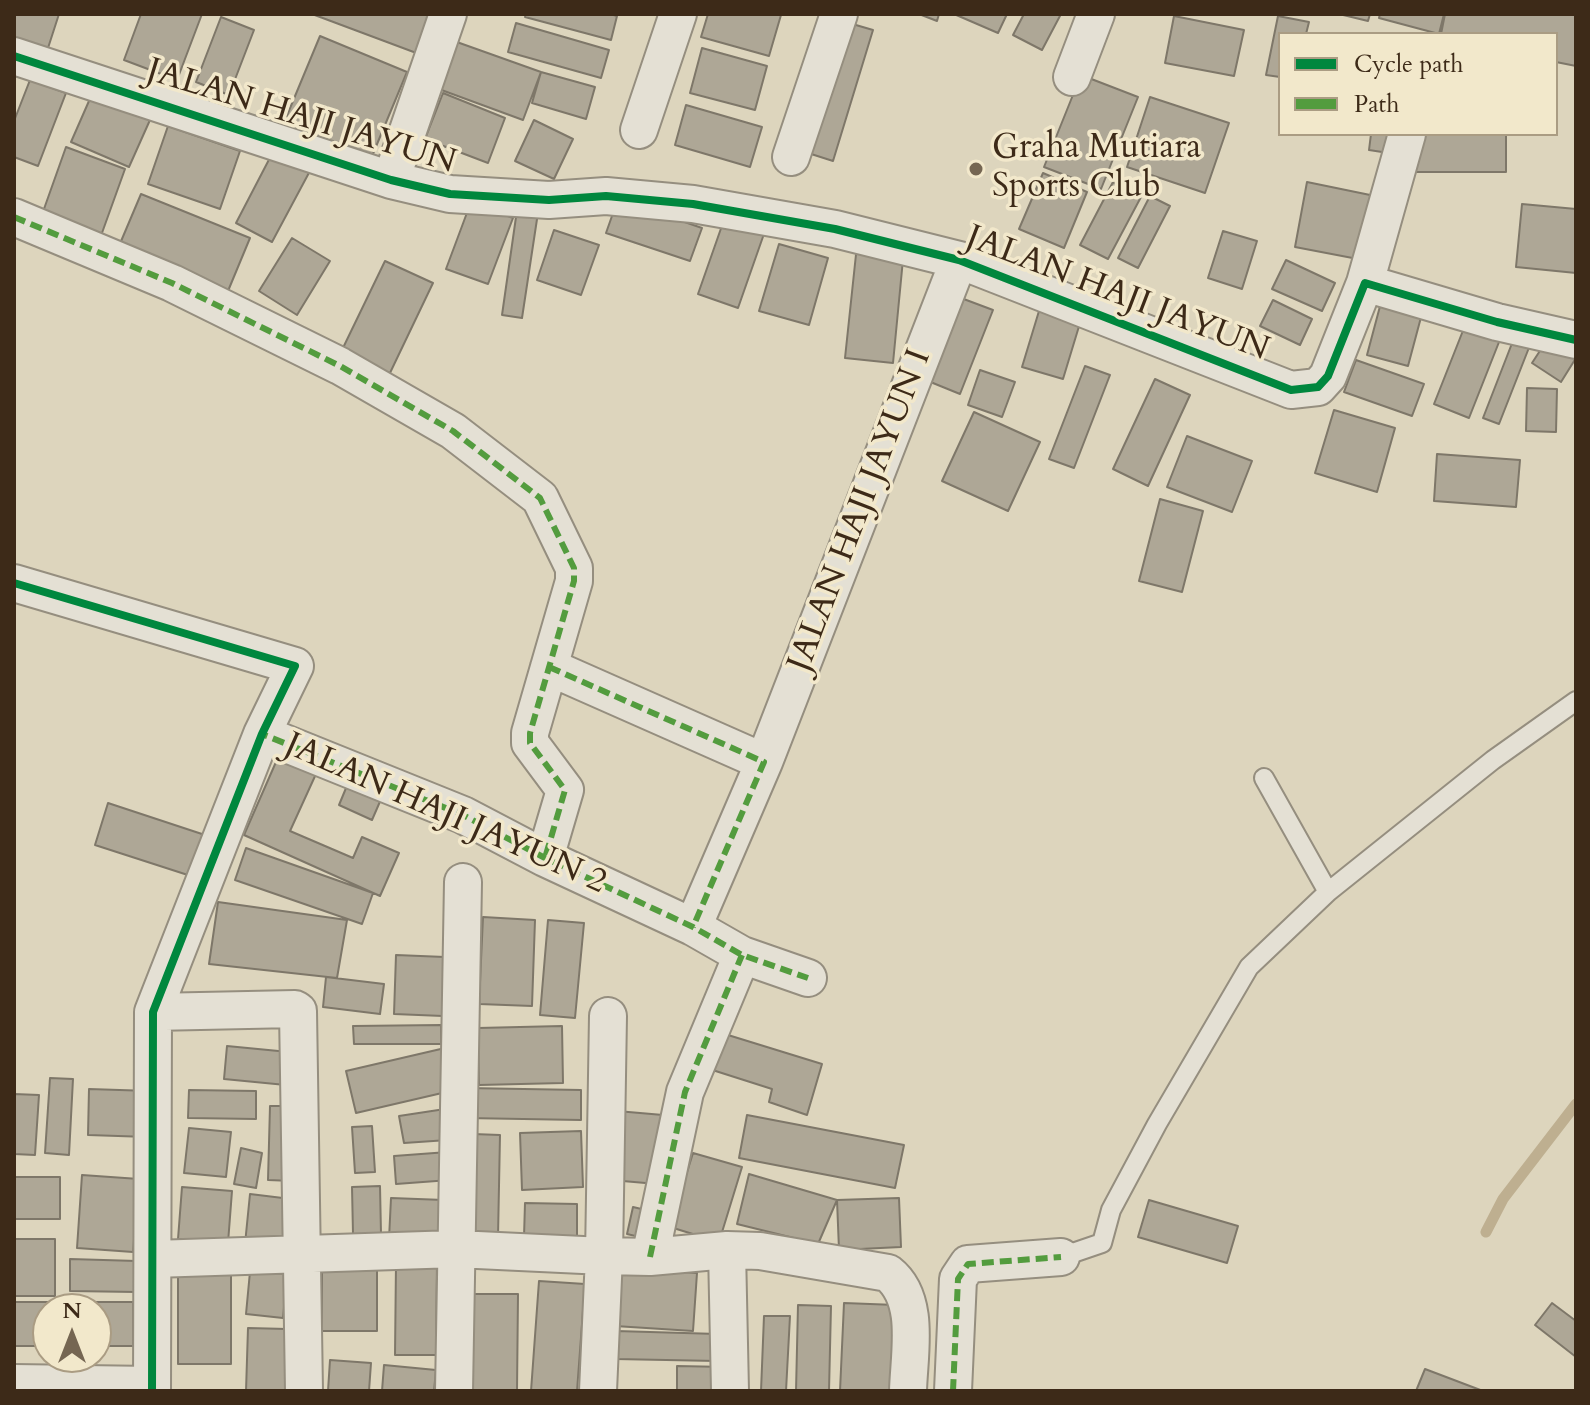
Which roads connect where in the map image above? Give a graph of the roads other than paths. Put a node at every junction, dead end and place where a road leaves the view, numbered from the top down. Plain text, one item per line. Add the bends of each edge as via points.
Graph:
1 (448, 14) edge
2 (678, 14) edge
3 (839, 14) edge
4 (1096, 14) edge
5 (14, 56) edge
6 (1072, 77) dead end
7 (639, 130) dead end
8 (1406, 136) edge
9 (791, 157) dead end
10 (391, 180) junction
11 (14, 217) edge
12 (959, 260) junction
13 (1365, 283) junction
14 (1576, 340) edge
15 (14, 583) edge
16 (549, 667) junction
17 (1576, 701) edge
18 (262, 734) junction
19 (764, 762) junction
20 (1264, 778) dead end
21 (545, 858) junction
22 (463, 882) dead end
23 (1328, 892) junction
24 (693, 927) junction
25 (742, 955) junction
26 (808, 978) dead end
27 (153, 1012) junction
28 (608, 1016) dead end
29 (456, 1249) junction
30 (727, 1250) junction
31 (303, 1252) junction
32 (604, 1256) junction
33 (650, 1257) junction
34 (1061, 1257) joint
35 (154, 1259) junction
36 (14, 1383) edge
37 (152, 1388) edge
38 (304, 1391) edge
39 (454, 1391) edge
40 (598, 1391) edge
41 (730, 1391) edge
42 (908, 1391) edge
43 (953, 1391) edge

1 - 10 street
2 - 7 street
3 - 9 street
4 - 6 street
5 - 10 street, JALAN HAJI JAYUN
8 - 13 street, JALAN HAJI JAYUN
10 - 12 street, JALAN HAJI JAYUN via 450,194 549,200 606,196 693,204 835,229
11 - 16 street via 172,283 340,366 453,431 530,488 574,568
12 - 13 street, JALAN HAJI JAYUN via 1291,390 1318,387 1328,376
12 - 19 street, JALAN HAJI JAYUN I
13 - 14 street
15 - 18 street, JALAN HAJI JAYUN 2 via 295,666
16 - 19 street
16 - 21 street via 530,743 565,790
17 - 23 lane
18 - 21 street, JALAN HAJI JAYUN 2 via 463,815
18 - 27 street
19 - 24 street, JALAN HAJI JAYUN I
20 - 23 lane
21 - 24 street, JALAN HAJI JAYUN 2
22 - 29 street
23 - 34 lane via 1249,967 1111,1210 1102,1243
24 - 25 street, JALAN HAJI JAYUN 2
25 - 26 street, JALAN HAJI JAYUN 2
25 - 33 street via 685,1092
27 - 31 street via 298,1011
27 - 35 street
28 - 32 street
29 - 31 street
29 - 32 street
29 - 39 street
30 - 33 street
30 - 41 street
30 - 42 street via 888,1273 905,1294 908,1308
31 - 35 street
31 - 38 street
32 - 33 street
32 - 40 street
34 - 43 street via 968,1264 958,1279
35 - 37 street
36 - 37 street

